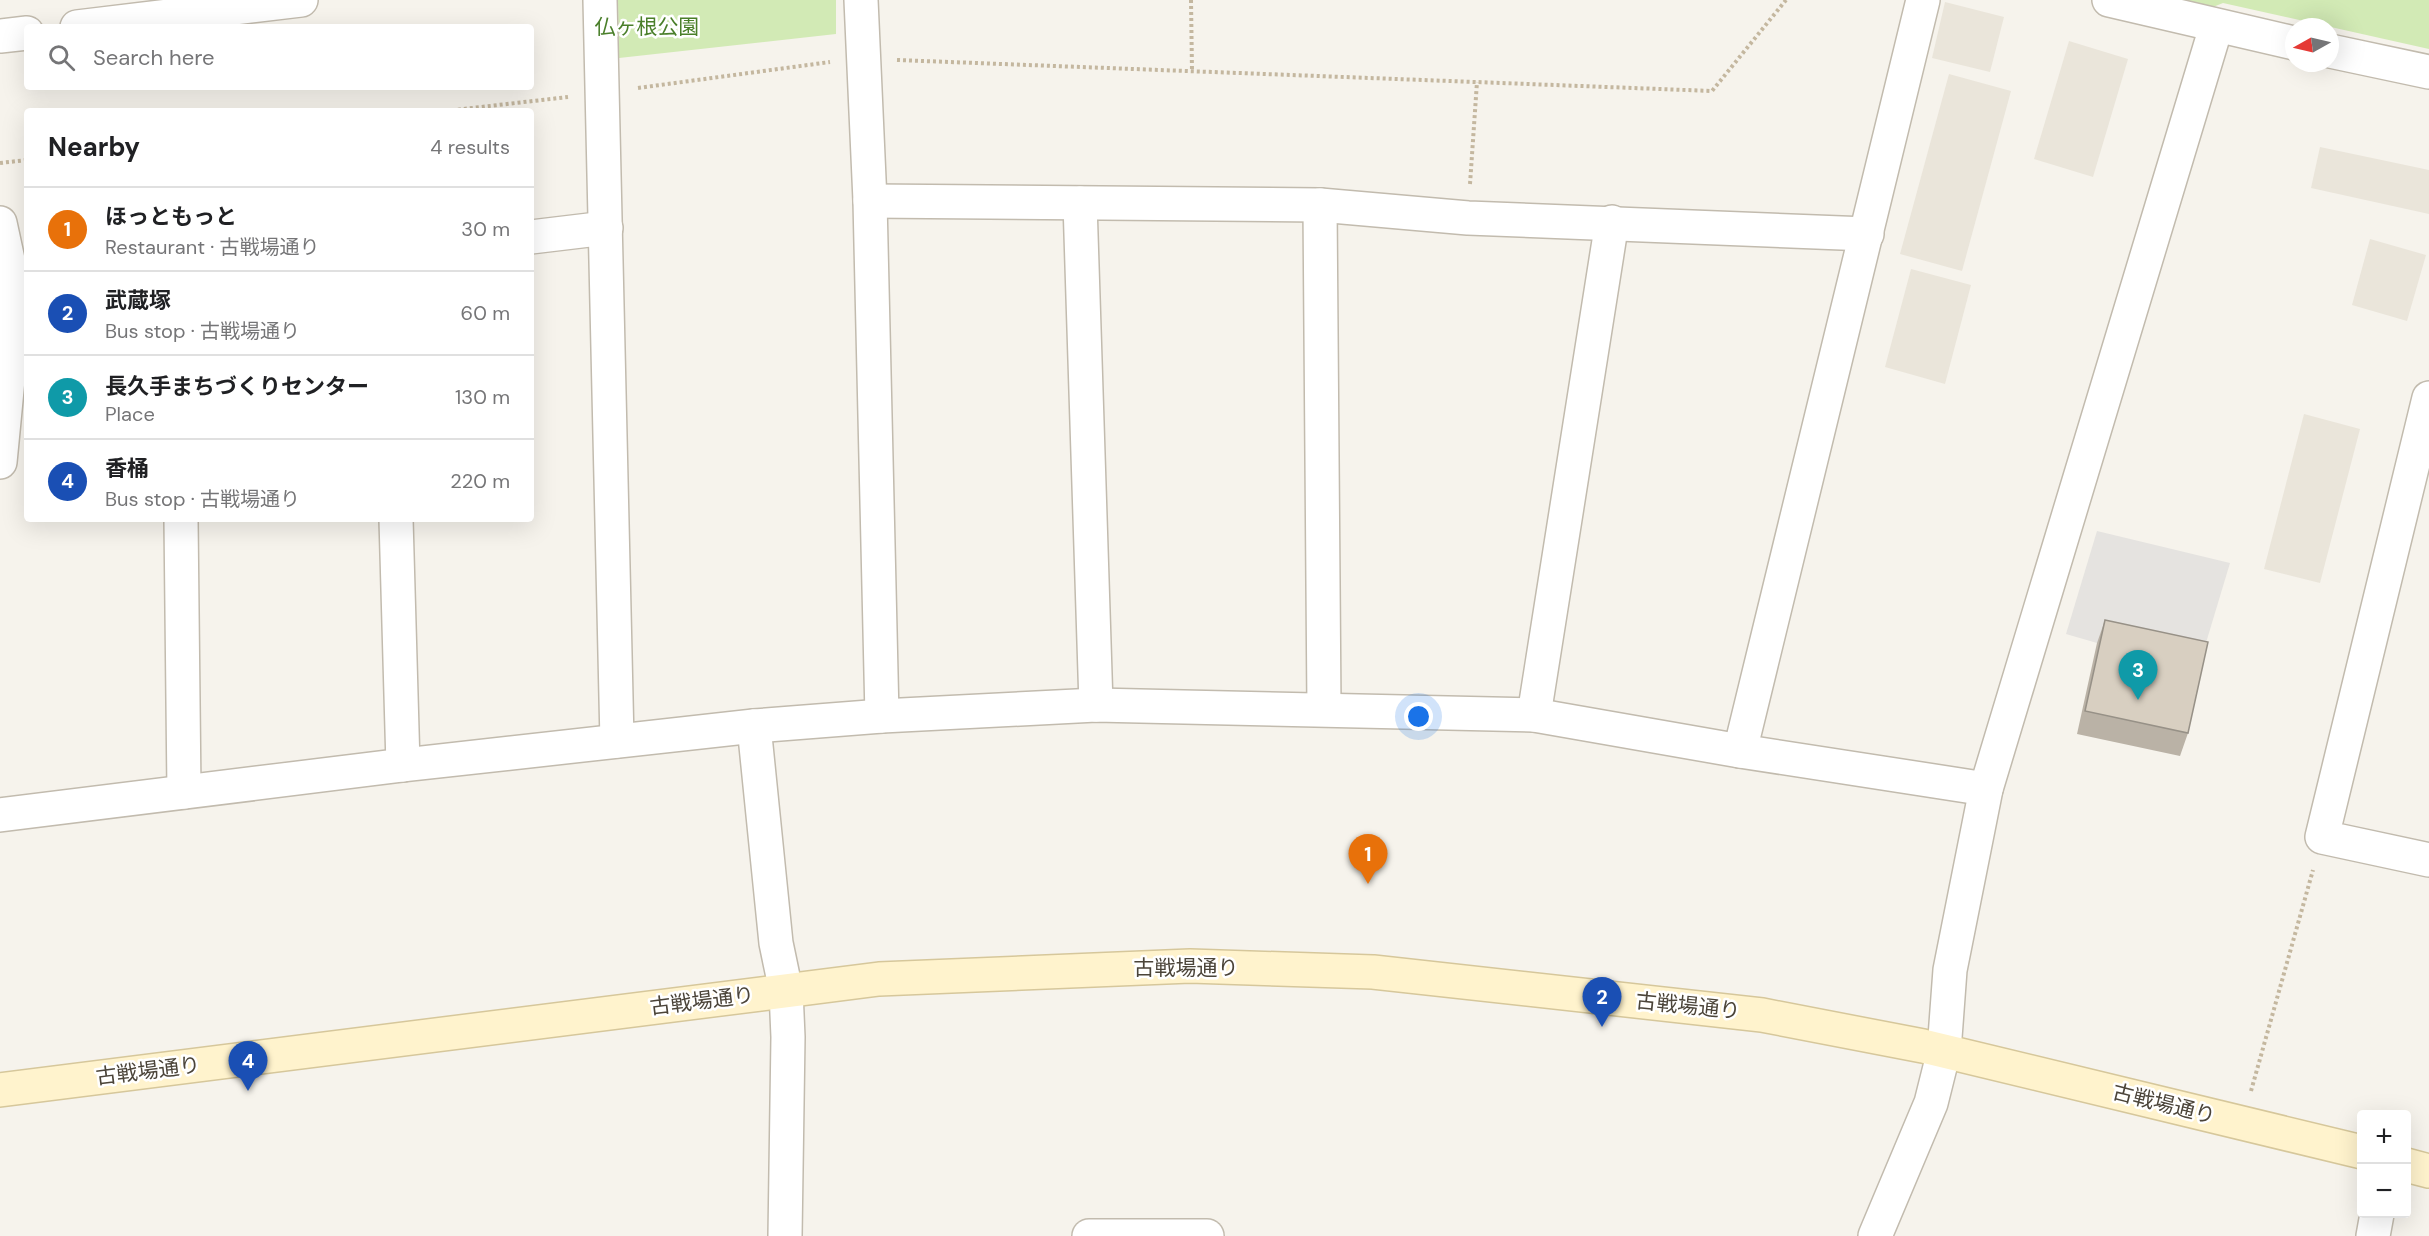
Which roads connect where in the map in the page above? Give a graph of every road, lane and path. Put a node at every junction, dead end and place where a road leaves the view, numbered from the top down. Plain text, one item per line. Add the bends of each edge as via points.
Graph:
1 (301, 0) edge
2 (600, 0) edge
3 (861, 0) edge
4 (1191, 0) edge
5 (1786, 0) edge
6 (1923, 0) edge
7 (2109, 0) edge
8 (220, 5) edge
9 (96, 24) edge
10 (2216, 27) junction
11 (24, 33) edge
12 (0, 36) edge
13 (2285, 41) edge
14 (2339, 53) edge
15 (862, 58) junction
16 (1192, 71) junction
17 (2429, 72) edge
18 (1477, 82) junction
19 (602, 92) junction
20 (471, 108) edge
21 (24, 159) edge
22 (0, 163) edge
23 (870, 201) junction
24 (1080, 203) junction
25 (1320, 205) junction
26 (1468, 218) junction
27 (1612, 222) junction
28 (0, 224) edge
29 (606, 228) junction
30 (1867, 234) junction
31 (534, 237) edge
32 (22, 296) edge
33 (2429, 398) edge
34 (0, 462) edge
35 (181, 522) edge
36 (396, 522) edge
37 (1096, 705) junction
38 (1324, 709) junction
39 (1534, 715) junction
40 (882, 716) junction
41 (753, 726) junction
42 (617, 741) junction
43 (1740, 751) junction
44 (403, 765) junction
45 (1986, 789) junction
46 (184, 792) junction
47 (0, 815) edge
48 (2322, 837) junction
49 (2429, 860) edge
50 (786, 991) junction
51 (1944, 1051) junction
52 (0, 1090) edge
53 (2242, 1123) junction
54 (2357, 1151) edge
55 (2411, 1166) edge
56 (2429, 1171) edge
57 (2376, 1218) edge
58 (785, 1236) edge
59 (1089, 1236) edge
60 (1207, 1236) edge
61 (1875, 1236) edge
62 (2373, 1236) edge

1 - 8 street
2 - 19 street
3 - 15 street
4 - 16 path
5 - 18 path via 1712,91
6 - 30 street
7 - 10 street
8 - 9 street
10 - 13 street
10 - 45 street
11 - 12 street
14 - 17 street
15 - 16 path
15 - 19 path
15 - 23 street
16 - 18 path
18 - 26 path
19 - 20 path
19 - 29 street
21 - 22 path
23 - 24 street
23 - 40 street
24 - 25 street
24 - 37 street
25 - 26 street
25 - 38 street
26 - 27 street
27 - 30 street
27 - 39 street
28 - 32 street
29 - 31 street
29 - 42 street
30 - 43 street
32 - 34 street
33 - 48 street
35 - 46 street
36 - 44 street
37 - 38 street
37 - 40 street
38 - 39 street
39 - 43 street
40 - 41 street
41 - 42 street
41 - 50 street via 776,943
42 - 44 street
43 - 45 street
44 - 46 street
45 - 51 street via 1950,970
46 - 47 street
48 - 49 street
48 - 53 path
50 - 51 street, 古戦場通り via 879,979 1190,966 1373,972 1762,1015
50 - 52 street, 古戦場通り
50 - 58 street
51 - 53 street, 古戦場通り
51 - 61 street via 1931,1103
53 - 54 street, 古戦場通り
55 - 56 street
57 - 62 street
59 - 60 street

